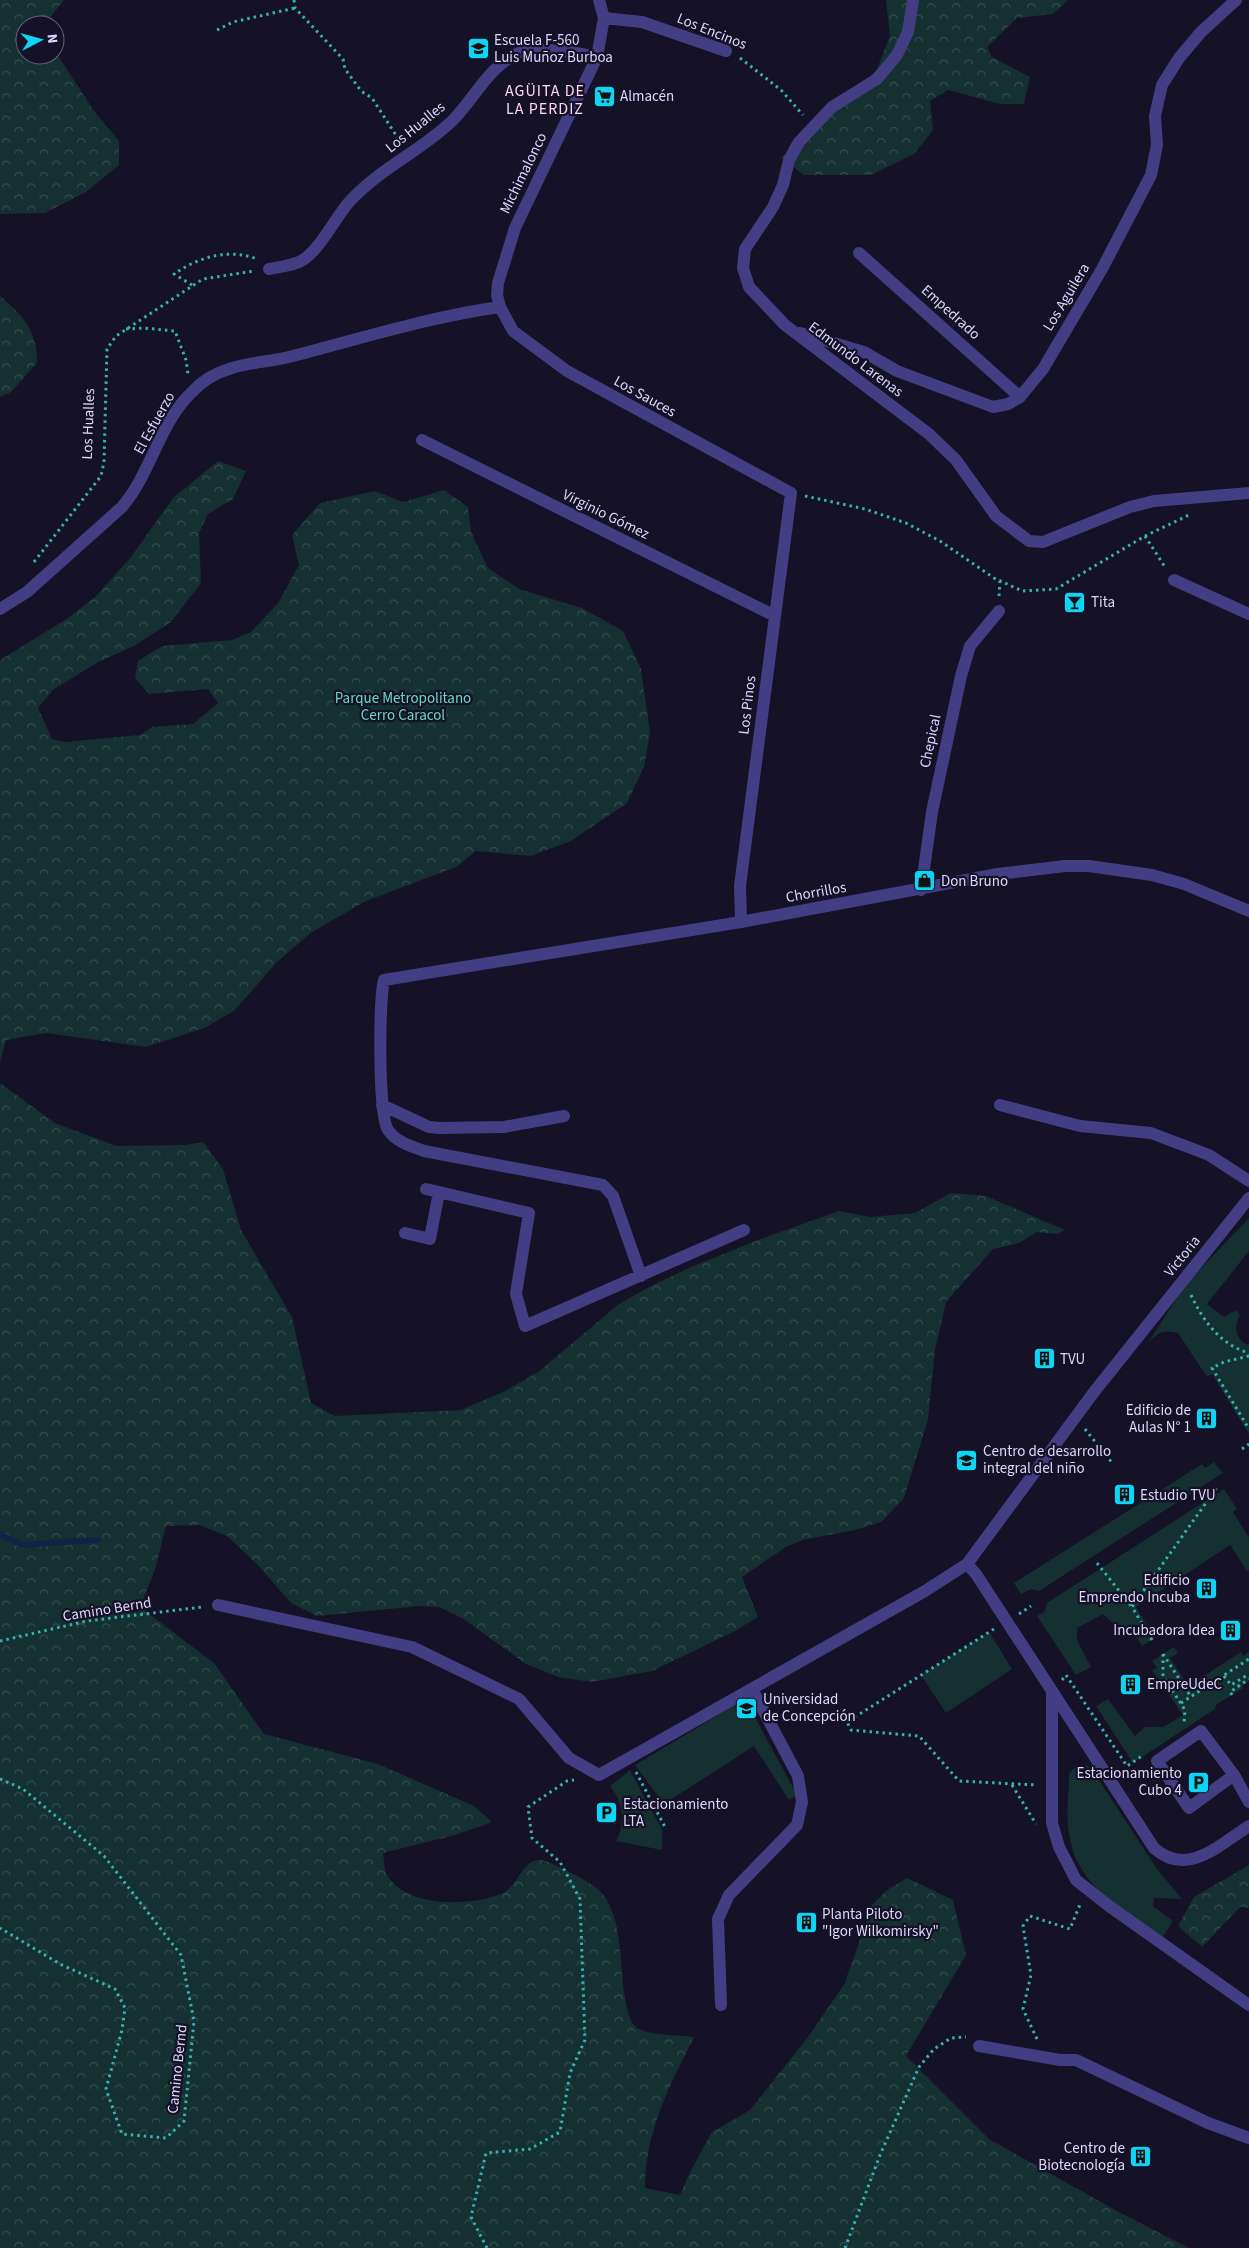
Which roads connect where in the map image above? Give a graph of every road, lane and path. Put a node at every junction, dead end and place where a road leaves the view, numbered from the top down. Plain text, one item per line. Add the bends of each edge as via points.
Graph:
1 (294, 0) edge
2 (599, 0) edge
3 (913, 0) edge
4 (1236, 0) edge
5 (295, 8) junction
6 (604, 18) junction
7 (217, 30) dead end
8 (726, 52) joint
9 (597, 57) junction
10 (812, 126) junction
11 (408, 155) junction
12 (859, 253) dead end
13 (270, 269) junction
14 (192, 285) junction
15 (500, 307) junction
16 (126, 329) junction
17 (793, 332) junction
18 (190, 393) junction
19 (1020, 397) junction
20 (422, 440) dead end
21 (791, 493) joint
22 (1249, 493) edge
23 (1145, 536) dead end
24 (30, 569) dead end
25 (1174, 580) joint
26 (0, 609) edge
27 (999, 610) dead end
28 (1249, 614) edge
29 (775, 616) junction
30 (921, 890) junction
31 (1249, 911) edge
32 (741, 922) junction
33 (382, 1104) junction
34 (1000, 1105) dead end
35 (564, 1116) dead end
36 (1249, 1181) edge
37 (1249, 1198) edge
38 (744, 1230) dead end
39 (405, 1233) dead end
40 (641, 1276) junction
41 (1190, 1292) dead end
42 (1249, 1354) edge
43 (1085, 1428) dead end
44 (1249, 1429) edge
45 (1249, 1444) edge
46 (1242, 1449) dead end
47 (1113, 1464) dead end
48 (1218, 1486) dead end
49 (1097, 1563) dead end
50 (967, 1564) junction
51 (218, 1605) joint
52 (1031, 1606) dead end
53 (1132, 1607) junction
54 (1006, 1622) junction
55 (1152, 1640) dead end
56 (0, 1641) edge
57 (1249, 1660) edge
58 (1249, 1674) edge
59 (1224, 1676) junction
60 (1249, 1679) edge
61 (752, 1689) junction
62 (1052, 1691) junction
63 (1232, 1695) dead end
64 (1191, 1697) junction
65 (1181, 1703) junction
66 (1183, 1728) dead end
67 (1143, 1755) dead end
68 (599, 1774) junction
69 (638, 1776) dead end
70 (1234, 1776) junction
71 (0, 1779) edge
72 (1041, 1785) dead end
73 (1249, 1802) edge
74 (666, 1826) dead end
75 (1249, 1826) edge
76 (1083, 1897) dead end
77 (0, 1928) edge
78 (721, 2005) dead end
79 (1249, 2005) edge
80 (979, 2046) joint
81 (1019, 2053) junction
82 (1249, 2138) edge
83 (487, 2248) edge
84 (844, 2248) edge

1 - 5 path
2 - 6 street, Michimalonco
3 - 10 street, Edmundo Larenas via 908,32 897,55 877,79 832,107
4 - 19 street, Los Aguilera via 1201,32 1162,85 1155,116 1157,145 1151,175 1098,278 1043,368
5 - 7 path via 233,22
5 - 11 path via 343,59 345,69 361,91 372,98
6 - 8 street, Los Encinos via 642,22
6 - 9 street, Michimalonco
8 - 10 path, Los Encinos via 742,58 781,90
9 - 11 street, Los Hualles via 574,51 524,51 506,60 452,120
9 - 15 street, Michimalonco via 515,228 498,283
10 - 17 street, Edmundo Larenas via 789,160 773,207 745,249 743,268 749,287
11 - 13 street, Los Hualles via 364,187 313,251 301,261
12 - 19 street, Empedrado
13 - 14 path, Los Hualles via 213,276
13 - 14 path via 244,254 210,256 190,263 174,274
14 - 16 path, Los Hualles
15 - 18 street, El Esfuerzo via 438,318 289,357 230,368 207,379
15 - 21 street, Los Sauces via 513,331 567,372
16 - 18 path via 175,331 186,360
16 - 24 path, Los Hualles via 116,336 108,349 101,476
17 - 19 street, Los Aguilera via 864,352 897,371 993,407
17 - 22 street, Edmundo Larenas via 929,434 956,460 996,516 1029,541 1043,542 1154,501
18 - 26 street, El Esfuerzo via 122,507 28,592
20 - 29 street, Virginio Gómez
21 - 29 street, Los Pinos
23 - 25 path
25 - 28 street
27 - 30 street, Chepical via 970,646 961,676 932,812
29 - 32 street, Los Pinos via 740,886
30 - 31 street, Chorrillos via 1032,869 1090,866 1168,879
30 - 32 street, Chorrillos
32 - 33 street, Chorrillos via 384,980 380,1008
33 - 35 street via 429,1127 439,1128 504,1127
33 - 40 street via 388,1131 398,1140 424,1151 603,1185 613,1196
34 - 36 street via 1080,1126 1152,1133 1209,1155
37 - 50 street, Victoria via 1094,1392
38 - 40 street
39 - 40 street via 430,1239 432,1190 528,1213 516,1294 525,1326
41 - 42 path via 1210,1327 1224,1340
42 - 44 path via 1212,1368
43 - 47 path
45 - 46 path
48 - 53 path
49 - 53 path
50 - 54 street
50 - 61 street
51 - 56 path, Camino Bernd via 87,1621
51 - 68 street via 412,1647 518,1699 569,1758
52 - 54 path
53 - 55 path
54 - 62 street
54 - 72 path via 847,1722 851,1730 919,1736 959,1781
57 - 59 path
58 - 59 path via 1231,1685
59 - 64 path
60 - 63 path via 1230,1692
61 - 68 street
61 - 78 street via 798,1776 802,1802 797,1825 728,1895 718,1919
62 - 67 path via 1066,1675 1127,1766
62 - 75 street via 1161,1854 1177,1861 1192,1860
62 - 79 street via 1052,1823 1059,1847 1076,1880
64 - 65 path
64 - 65 path via 1163,1654 1164,1676
65 - 66 path via 1185,1710
68 - 83 path via 567,1781 528,1807 532,1838 560,1862 580,1899 585,2040 570,2073 560,2132 530,2149 486,2153 471,2217
69 - 74 path
70 - 70 street via 1202,1731 1157,1761 1189,1808
70 - 73 street
71 - 77 path, Camino Bernd via 23,1789 104,1856 181,1955 194,2022 184,2121 166,2138 122,2134 106,2089 125,2008 115,1988 60,1964
76 - 81 path via 1070,1929 1030,1916 1023,1926 1031,1975 1023,2009 1038,2042
80 - 81 street
80 - 84 path via 968,2037 950,2038 934,2049 919,2067
81 - 82 street via 1076,2060 1208,2123

